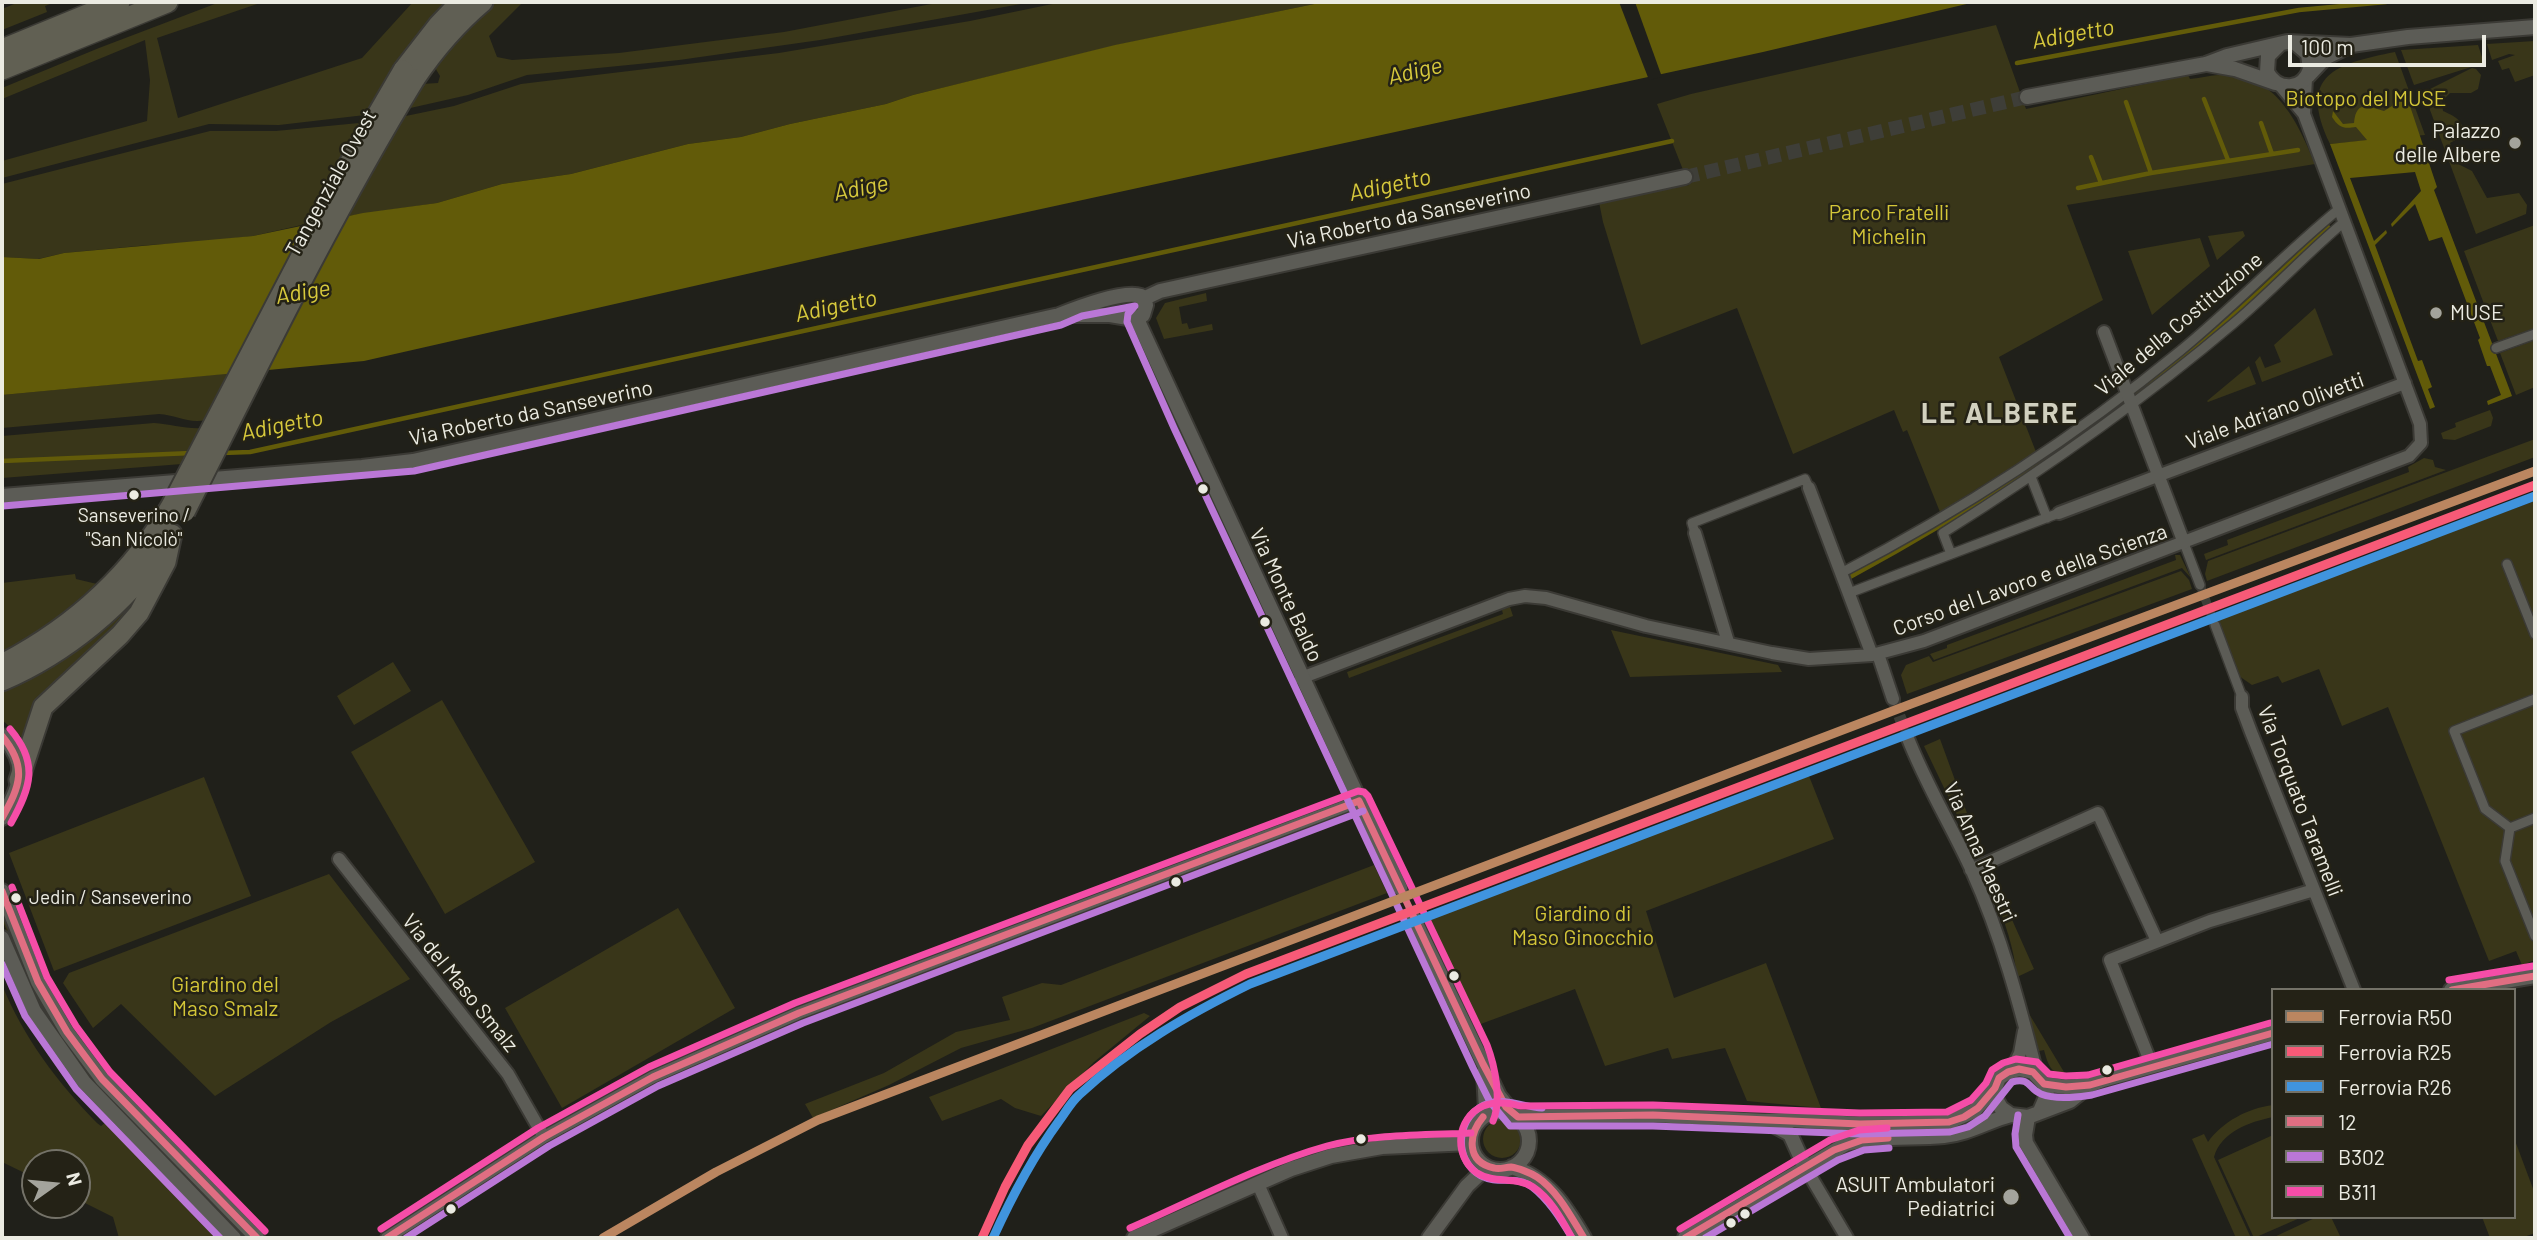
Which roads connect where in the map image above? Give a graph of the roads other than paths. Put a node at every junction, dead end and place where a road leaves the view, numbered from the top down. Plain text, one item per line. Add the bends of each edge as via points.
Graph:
1 (120, 2) edge
2 (167, 2) edge
3 (460, 2) edge
4 (483, 2) edge
5 (2535, 27) edge
6 (2295, 43) junction
7 (2279, 45) junction
8 (2351, 45) junction
9 (2, 50) edge
10 (2206, 64) junction
11 (2, 69) edge
12 (409, 75) junction
13 (2306, 78) junction
14 (2279, 85) junction
15 (2027, 97) tunnel mouth
16 (2304, 114) junction
17 (1685, 177) tunnel mouth
18 (2339, 209) junction
19 (2344, 222) junction
20 (1127, 296) junction
21 (1143, 299) junction
22 (1059, 315) junction
23 (1134, 319) junction
24 (2104, 332) dead end
25 (2535, 334) edge
26 (2496, 348) dead end
27 (2405, 383) junction
28 (2130, 399) junction
29 (2159, 475) junction
30 (2031, 477) junction
31 (1809, 488) joint
32 (2, 496) edge
33 (178, 508) junction
34 (2053, 516) junction
35 (1695, 533) joint
36 (172, 534) junction
37 (2184, 543) junction
38 (1951, 554) junction
39 (2507, 564) dead end
40 (1841, 573) junction
41 (2200, 585) tunnel mouth
42 (1849, 593) junction
43 (2215, 625) tunnel mouth
44 (2535, 634) edge
45 (1728, 642) junction
46 (1875, 654) junction
47 (2, 664) edge
48 (1301, 678) junction
49 (2, 681) edge
50 (2242, 697) joint
51 (1893, 699) tunnel mouth
52 (2535, 699) edge
53 (2, 736) edge
54 (1907, 736) tunnel mouth
55 (19, 780) junction
56 (1359, 801) junction
57 (4, 813) edge
58 (2535, 818) edge
59 (2510, 828) junction
60 (339, 859) dead end
61 (1971, 870) junction
62 (1400, 888) tunnel mouth
63 (2314, 890) junction
64 (2, 891) edge
65 (1413, 917) tunnel mouth
66 (2535, 936) edge
67 (2, 937) edge
68 (2157, 941) junction
69 (2535, 976) edge
70 (2353, 988) edge
71 (2463, 988) edge
72 (2025, 1027) junction
73 (2271, 1034) edge
74 (1483, 1064) junction
75 (2152, 1066) junction
76 (2012, 1070) junction
77 (2040, 1079) junction
78 (2090, 1085) junction
79 (1995, 1088) junction
80 (2034, 1114) junction
81 (2011, 1115) junction
82 (1483, 1117) junction
83 (1517, 1117) junction
84 (1764, 1121) junction
85 (544, 1137) junction
86 (1471, 1143) junction
87 (1487, 1167) junction
88 (1512, 1167) junction
89 (1805, 1167) junction
90 (1258, 1184) junction
91 (2077, 1236) edge
92 (234, 1238) edge
93 (257, 1238) edge
94 (387, 1238) edge
95 (1134, 1238) edge
96 (1282, 1238) edge
97 (1429, 1238) edge
98 (1584, 1238) edge
99 (1685, 1238) edge
100 (1847, 1238) edge

1 - 9 highway
2 - 11 highway
3 - 12 highway, Tangenziale Ovest via 438,25
4 - 12 highway, Tangenziale Ovest
5 - 8 street
6 - 7 street
6 - 8 street
6 - 13 street via 2309,57
7 - 10 street
7 - 14 street via 2269,52 2266,64 2269,76
8 - 13 street via 2325,58
10 - 14 street
10 - 15 street
12 - 33 highway, Tangenziale Ovest, bridge via 353,156
13 - 14 street via 2293,86
13 - 16 street, Corso del Lavoro e della Scienza
14 - 16 street, Corso del Lavoro e della Scienza
16 - 18 street, Corso del Lavoro e della Scienza
17 - 21 street, Via Roberto da Sanseverino via 1224,276
18 - 19 street, Corso del Lavoro e della Scienza
18 - 28 street, Viale della Costituzione
19 - 27 street, Corso del Lavoro e della Scienza
19 - 28 street, Viale della Costituzione via 2236,321
20 - 21 street, Via Roberto da Sanseverino
20 - 22 street, Via Roberto da Sanseverino
20 - 23 street via 1121,308
21 - 23 street via 1146,309
22 - 23 street, Via Roberto da Sanseverino
22 - 32 street, Via Roberto da Sanseverino via 413,461
23 - 48 street, Via Monte Baldo
24 - 28 street
25 - 26 street
27 - 29 street, Viale Adriano Olivetti
27 - 37 street, Corso del Lavoro e della Scienza via 2422,432 2421,443 2409,456
28 - 29 street
28 - 30 street, Viale della Costituzione
28 - 40 street, Viale della Costituzione via 1938,519
29 - 34 street, Viale Adriano Olivetti
29 - 37 street
30 - 34 street
30 - 38 street, Viale della Costituzione via 1943,533
31 - 35 street via 1805,479 1692,523
31 - 40 street
33 - 36 highway, Tangenziale Ovest
33 - 47 highway, Tangenziale Ovest via 100,596 49,637
34 - 38 street
35 - 45 street
36 - 49 highway, Tangenziale Ovest via 146,571 97,621
36 - 55 highway via 166,562 139,613 43,707
37 - 41 street
37 - 46 street, Corso del Lavoro e della Scienza via 1924,641
38 - 42 street
39 - 44 street
40 - 42 street
42 - 46 street
43 - 50 street, Via Torquato Taramelli
45 - 46 street, Corso del Lavoro e della Scienza via 1809,659
45 - 48 street, Corso del Lavoro e della Scienza via 1525,596
46 - 51 street
48 - 56 street, Via Monte Baldo
50 - 63 street, Via Torquato Taramelli via 2242,708
52 - 59 street via 2454,731 2485,809
53 - 55 street via 14,752
54 - 61 street, Via Anna Maestri
55 - 57 street
56 - 62 street, Via Monte Baldo
56 - 85 street via 799,1013 653,1077
58 - 59 street
59 - 66 street via 2505,861
60 - 85 street, Via del Maso Smalz via 508,1074
61 - 68 street via 2098,813
61 - 72 street, Via Anna Maestri
63 - 68 street
63 - 70 street, Via Torquato Taramelli
64 - 93 street via 38,982 67,1032 102,1079
65 - 74 street
67 - 92 street via 34,1011 84,1082
68 - 75 street via 2110,960
69 - 71 street
72 - 76 street
72 - 77 street, Via Anna Maestri
73 - 75 street
74 - 82 street
74 - 83 street via 1499,1096
75 - 78 street
76 - 77 street via 2024,1069
76 - 79 street via 1999,1078
77 - 78 street via 2056,1087
77 - 80 street via 2047,1095
78 - 80 street via 2070,1101
79 - 81 street via 1998,1104
79 - 84 street via 1974,1111 1949,1122
80 - 81 street
80 - 91 street via 2026,1143
81 - 89 street via 1945,1136 1846,1144
82 - 83 street via 1496,1112
82 - 86 street via 1474,1128
83 - 84 street via 1653,1115
83 - 88 street via 1526,1128 1529,1143 1524,1157
84 - 89 street via 1790,1134
85 - 94 street
86 - 87 street via 1474,1154
86 - 90 street via 1353,1151
87 - 88 street
87 - 97 street
88 - 98 street via 1530,1173 1550,1189
89 - 99 street
89 - 100 street
90 - 95 street
90 - 96 street

